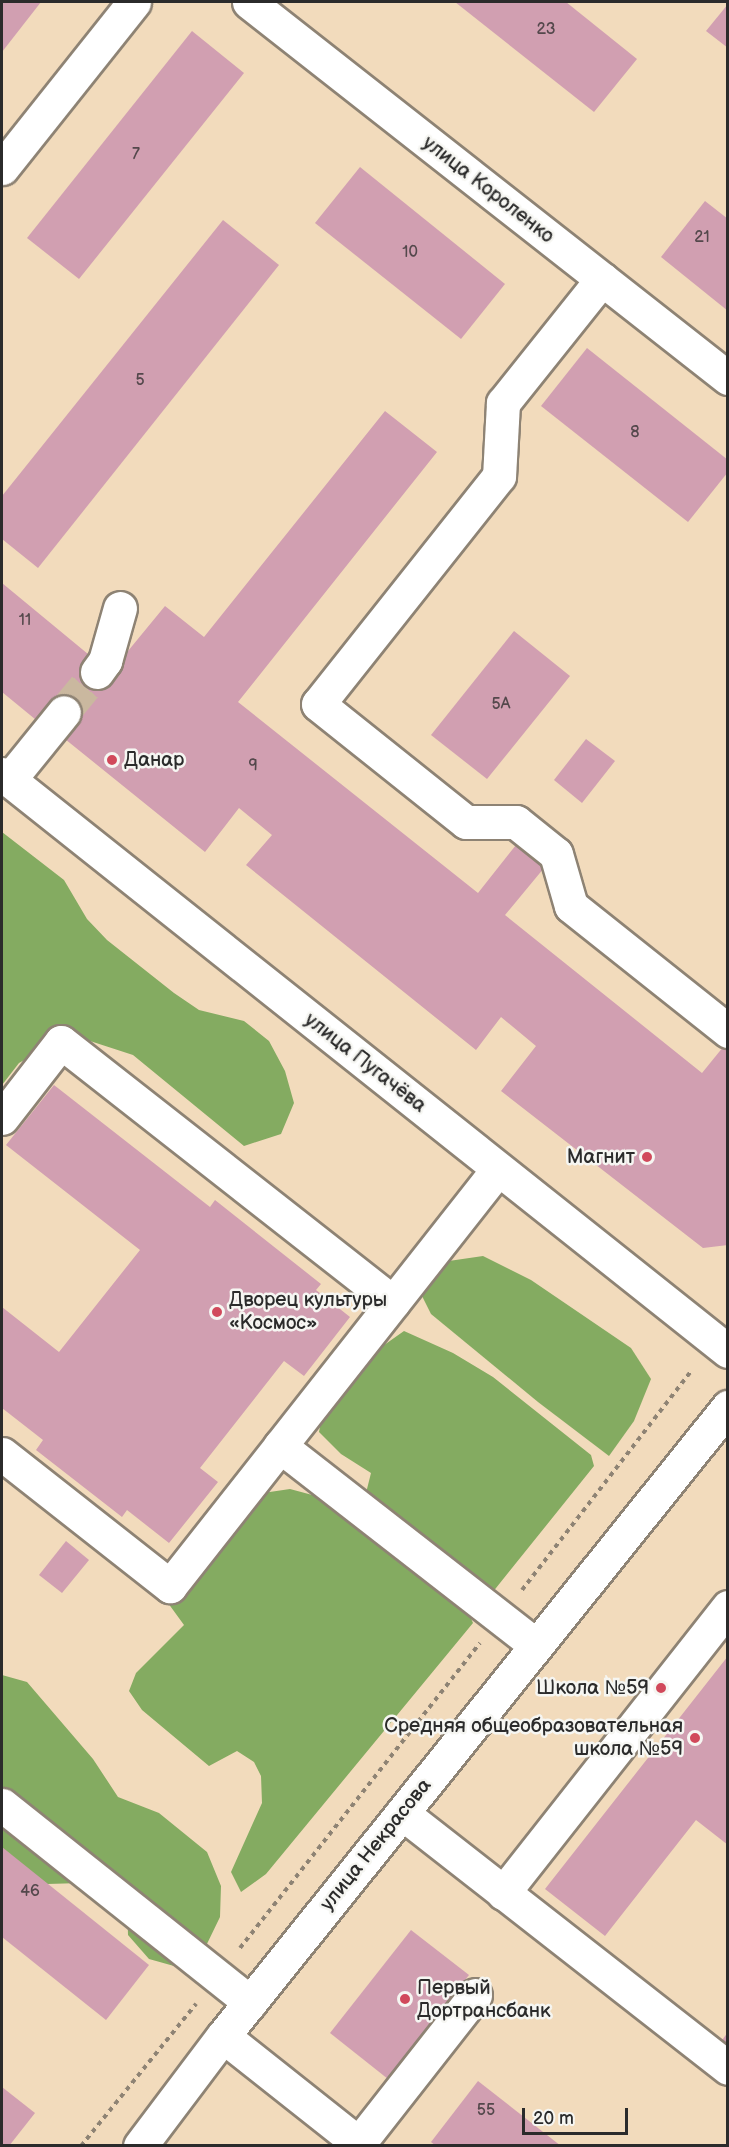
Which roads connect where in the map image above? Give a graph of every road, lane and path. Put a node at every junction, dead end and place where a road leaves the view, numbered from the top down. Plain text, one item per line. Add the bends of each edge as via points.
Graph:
1 (134, 2) edge
2 (249, 2) edge
3 (2, 168) edge
4 (602, 279) junction
5 (728, 378) edge
6 (120, 608) dead end
7 (97, 672) tunnel mouth
8 (64, 711) tunnel mouth
9 (5, 777) edge
10 (728, 1031) edge
11 (2, 1118) edge
12 (498, 1168) junction
13 (393, 1302) junction
14 (728, 1351) edge
15 (691, 1371) dead end
16 (728, 1407) edge
17 (280, 1446) junction
18 (2, 1454) edge
19 (728, 1607) edge
20 (500, 1617) junction
21 (536, 1646) junction
22 (2, 1805) edge
23 (402, 1813) junction
24 (503, 1893) junction
25 (217, 1977) junction
26 (475, 1995) dead end
27 (250, 2002) junction
28 (222, 2036) junction
29 (728, 2068) edge
30 (361, 2144) edge
31 (81, 2145) edge
32 (140, 2145) edge

1 - 3 street
2 - 4 street, улица Короленко
4 - 5 street, улица Короленко
4 - 10 street via 503,403 499,476 318,704 466,822 516,822 556,854 571,906
6 - 7 street via 105,661
8 - 9 street
9 - 12 street, улица Пугачёва
11 - 13 street via 61,1042
12 - 13 street
12 - 14 street, улица Пугачёва
13 - 17 street
15 - 20 path
16 - 21 street, улица Некрасова
17 - 18 street via 170,1586
17 - 20 street
19 - 24 street
20 - 21 street
20 - 25 path
21 - 23 street, улица Некрасова
22 - 25 street
23 - 24 street
23 - 27 street, улица Некрасова
24 - 29 street
25 - 27 street
25 - 31 path
26 - 30 street
27 - 28 street, улица Некрасова
28 - 30 street
28 - 32 street, улица Некрасова

